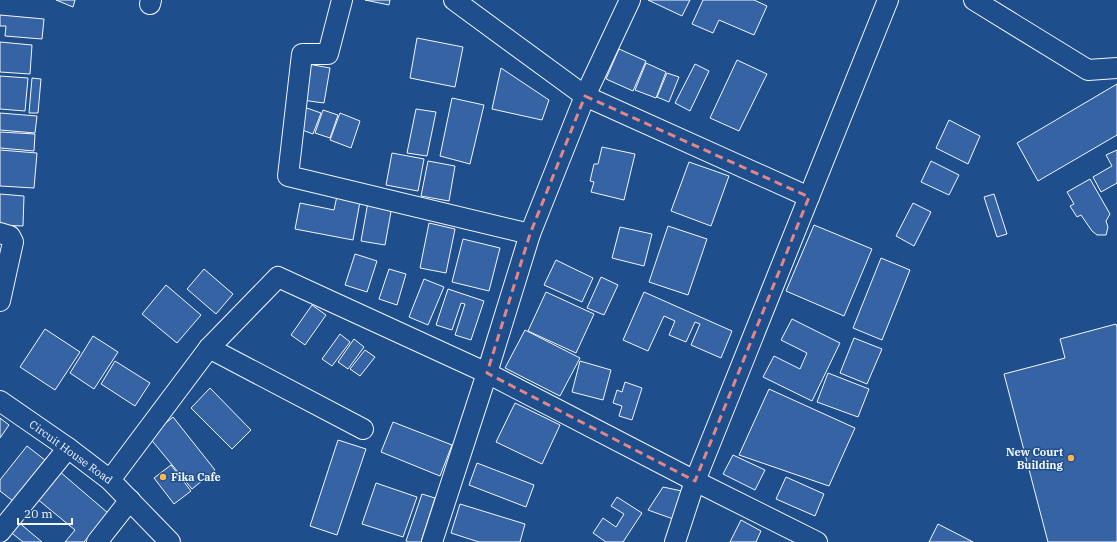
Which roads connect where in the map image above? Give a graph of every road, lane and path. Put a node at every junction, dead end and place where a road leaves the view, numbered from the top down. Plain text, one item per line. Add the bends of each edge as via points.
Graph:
1 (342, 0) edge
2 (454, 0) edge
3 (630, 0) edge
4 (888, 0) edge
5 (974, 0) edge
6 (1117, 68) edge
7 (585, 96) junction
8 (809, 197) junction
9 (0, 232) edge
10 (530, 234) junction
11 (0, 301) edge
12 (209, 348) junction
13 (487, 373) junction
14 (0, 401) edge
15 (363, 429) dead end
16 (68, 448) junction
17 (110, 480) junction
18 (695, 481) junction
19 (130, 500) junction
20 (0, 532) edge
21 (439, 540) edge
22 (97, 542) edge
23 (170, 542) edge
24 (675, 542) edge
25 (817, 542) edge

1 - 10 street via 328,54 302,54 288,176
2 - 7 street
3 - 7 street
4 - 8 street
5 - 6 street via 1088,70
7 - 8 street
7 - 10 street
8 - 18 street
9 - 11 street via 10,236 13,242
10 - 13 street
12 - 13 street via 278,277
12 - 15 street
12 - 17 street
13 - 18 street
13 - 21 street
14 - 16 street, Circuit House Road
16 - 17 street, Circuit House Road
16 - 20 street
17 - 19 street, Circuit House Road
18 - 24 street
18 - 25 street
19 - 22 street
19 - 23 street, Circuit House Road

